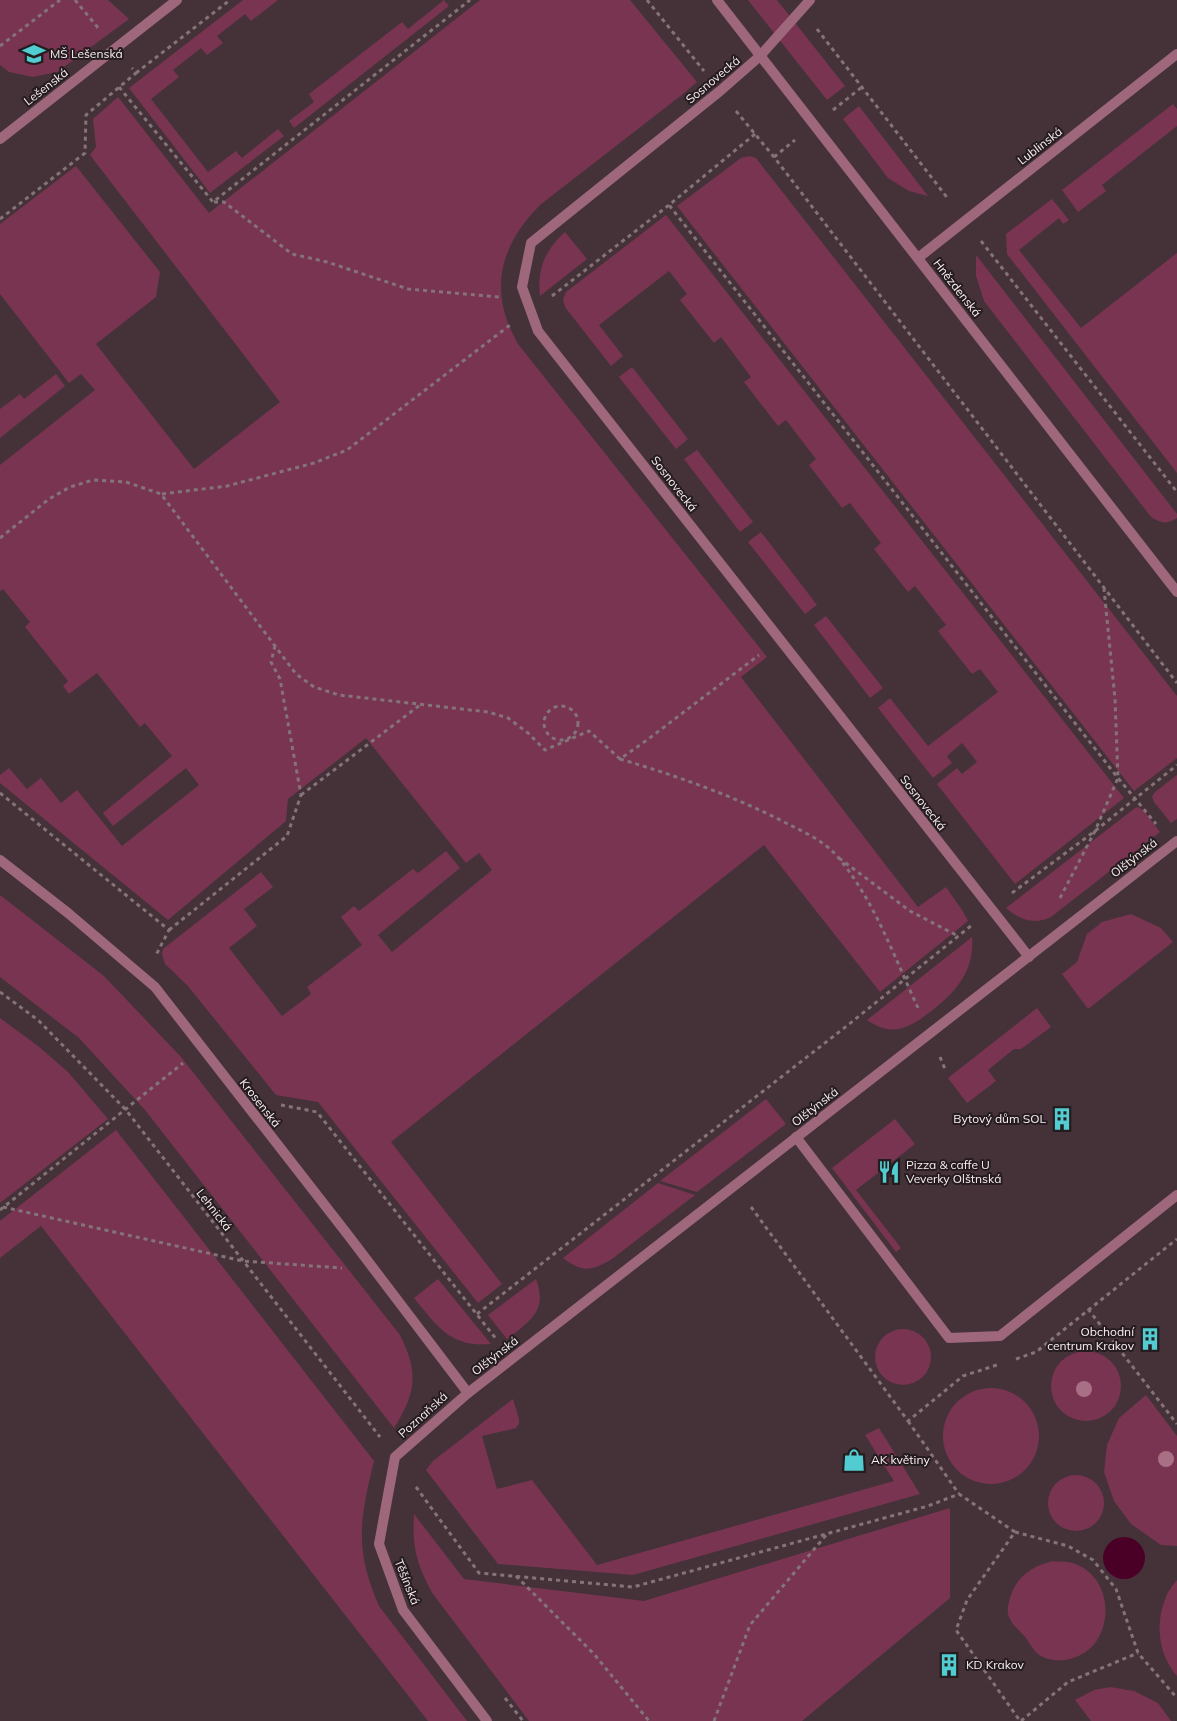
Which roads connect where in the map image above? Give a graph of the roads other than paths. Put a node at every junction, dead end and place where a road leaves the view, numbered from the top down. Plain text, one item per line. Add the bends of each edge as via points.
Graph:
1 (177, 0) edge
2 (717, 0) edge
3 (810, 0) edge
4 (1177, 54) edge
5 (760, 56) junction
6 (0, 139) edge
7 (918, 258) junction
8 (1177, 592) edge
9 (1175, 843) edge
10 (0, 860) edge
11 (1029, 957) junction
12 (796, 1137) junction
13 (1177, 1195) edge
14 (468, 1393) junction
15 (395, 1457) joint
16 (488, 1721) edge

1 - 6 street, Lešenská
2 - 5 street, Hnězdenská
3 - 5 street, Sosnovecká
4 - 7 street, Lublinská
5 - 7 street, Hnězdenská
5 - 11 street, Sosnovecká via 531,243 522,287 538,331
7 - 8 street, Hnězdenská
9 - 11 street, Olštýnská
10 - 14 street, Krosenská via 154,987
11 - 12 street, Olštýnská
12 - 13 street via 949,1338 1000,1336
12 - 14 street, Olštýnská
14 - 15 street, Poznaňská
15 - 16 street, Těšínská via 379,1544 404,1610

